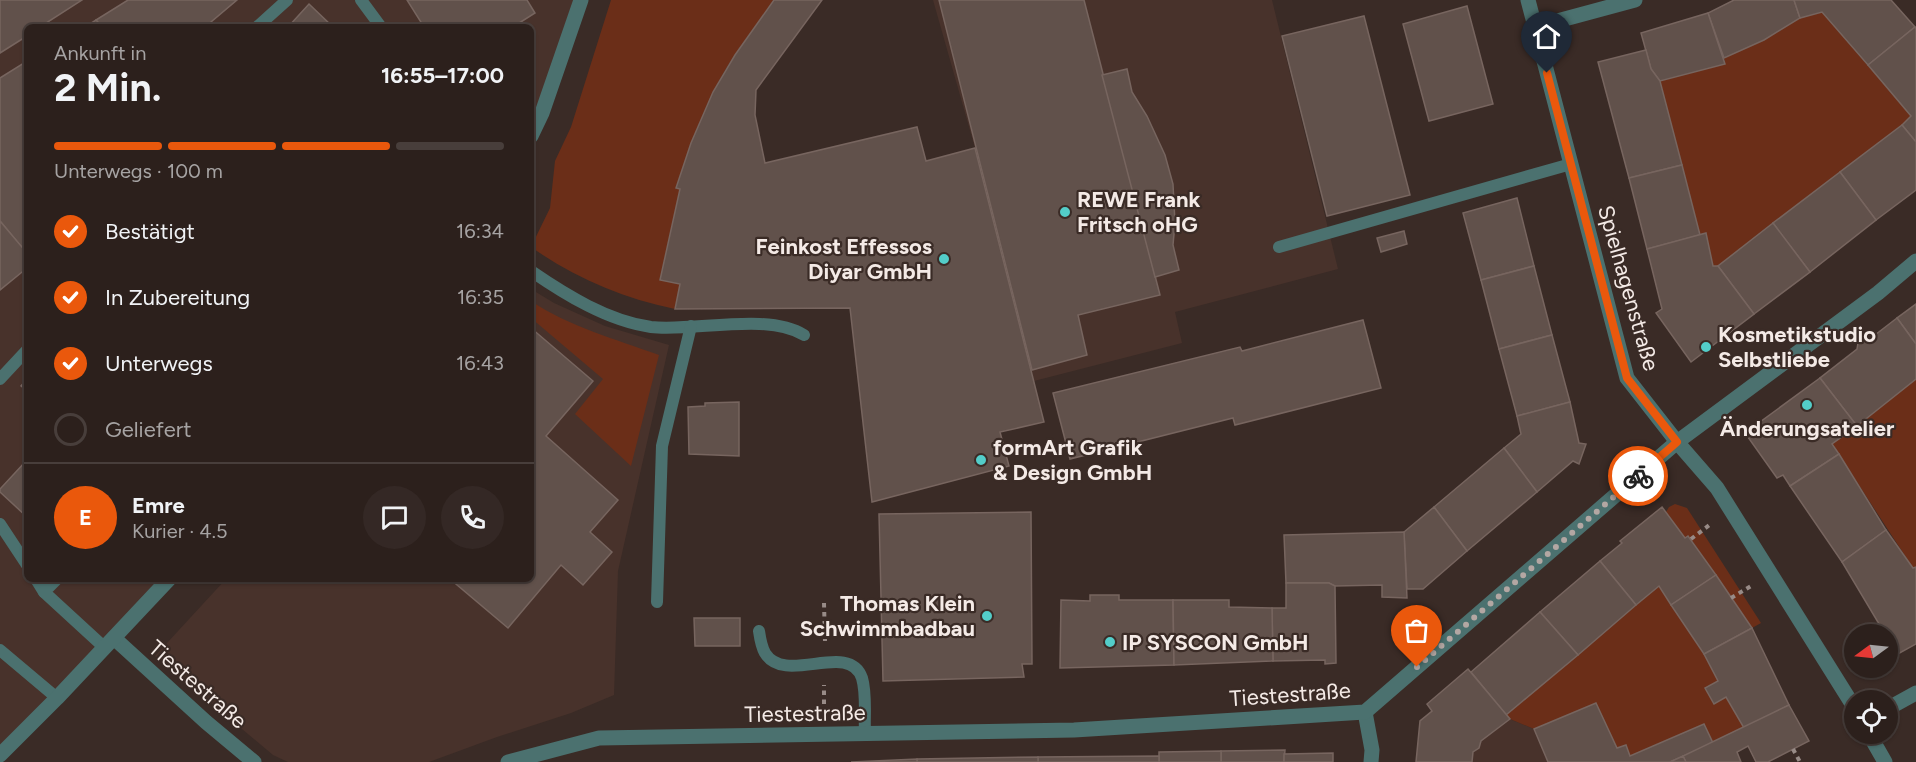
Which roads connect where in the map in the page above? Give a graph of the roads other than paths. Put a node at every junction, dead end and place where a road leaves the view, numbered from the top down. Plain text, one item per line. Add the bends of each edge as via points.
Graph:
1 (287, 0) edge
2 (361, 0) edge
3 (581, 0) edge
4 (1528, 0) edge
5 (1635, 0) edge
6 (260, 24) edge
7 (379, 24) edge
8 (1535, 27) junction
9 (534, 130) edge
10 (1571, 164) junction
11 (1279, 247) dead end
12 (1916, 261) edge
13 (534, 273) edge
14 (691, 326) junction
15 (804, 335) dead end
16 (24, 353) edge
17 (0, 379) edge
18 (1677, 442) junction
19 (0, 524) edge
20 (24, 560) edge
21 (38, 582) edge
22 (54, 582) edge
23 (166, 582) edge
24 (44, 592) junction
25 (657, 602) dead end
26 (759, 631) dead end
27 (110, 643) junction
28 (0, 650) edge
29 (1844, 691) edge
30 (1916, 693) edge
31 (57, 698) junction
32 (1898, 703) edge
33 (1365, 712) junction
34 (865, 734) junction
35 (1875, 744) edge
36 (0, 754) edge
37 (254, 762) edge
38 (508, 762) edge
39 (1371, 762) edge
40 (1885, 762) edge

1 - 6 lane
2 - 7 lane
3 - 9 street
4 - 8 street, Spielhagenstraße
5 - 8 street
8 - 10 street, Spielhagenstraße
10 - 11 lane
10 - 18 street, Spielhagenstraße via 1627,378
12 - 18 street, Tiestestraße
13 - 14 lane via 612,316 651,327
14 - 15 lane via 765,324 794,328
14 - 25 lane via 662,446
16 - 17 lane
18 - 29 street, Spielhagenstraße via 1717,488
18 - 33 street, Tiestestraße
19 - 20 lane
21 - 24 lane
22 - 24 lane
23 - 27 street
24 - 27 lane
26 - 34 lane via 766,655 783,666 839,662 858,670 864,692
27 - 31 street
27 - 37 street, Tiestestraße
28 - 31 lane
30 - 32 street
31 - 36 street
33 - 34 street, Tiestestraße via 1074,730
33 - 39 street
34 - 38 street, Tiestestraße via 599,738
35 - 40 street

